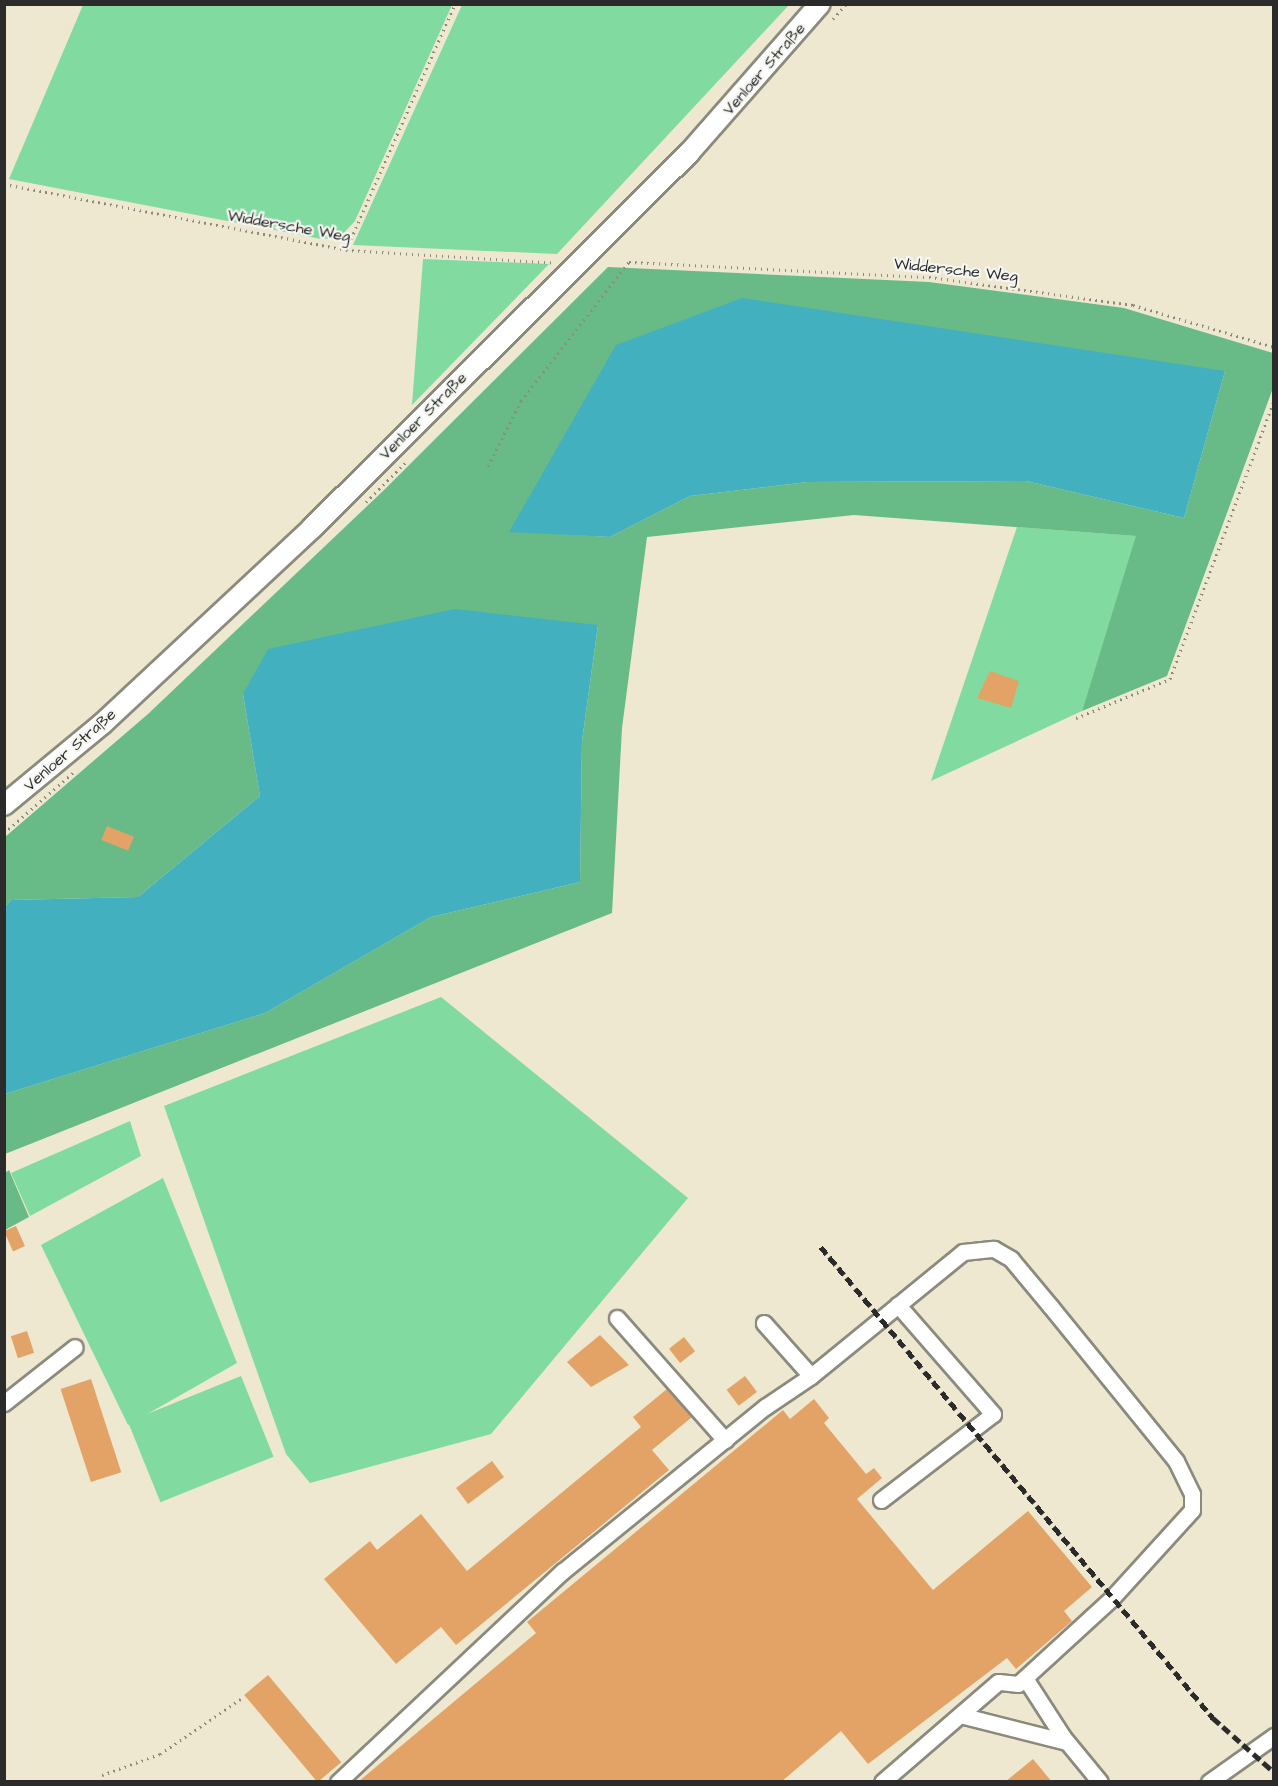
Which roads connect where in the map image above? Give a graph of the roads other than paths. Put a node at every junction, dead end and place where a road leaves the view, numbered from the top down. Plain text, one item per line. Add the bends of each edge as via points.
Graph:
1 (820, 4) edge
2 (4, 805) edge
3 (898, 1305) junction
4 (617, 1318) dead end
5 (764, 1323) dead end
6 (75, 1347) dead end
7 (811, 1376) junction
8 (4, 1403) edge
9 (725, 1440) junction
10 (881, 1500) dead end
11 (1025, 1678) junction
12 (960, 1715) junction
13 (1274, 1736) edge
14 (1067, 1742) junction
15 (338, 1782) edge
16 (882, 1782) edge
17 (1100, 1782) edge
18 (1209, 1782) edge

1 - 2 main road, Venloer Straße via 689,153 312,528 102,724
3 - 7 lane
3 - 10 lane via 993,1414
3 - 11 lane via 963,1252 978,1247 1011,1259 1186,1477 1192,1510 1112,1598
4 - 9 lane
5 - 7 lane
6 - 8 lane
7 - 9 lane
9 - 15 lane via 499,1628
11 - 12 lane via 1018,1684 998,1682
11 - 14 lane
12 - 14 lane
12 - 16 lane
13 - 18 lane
14 - 17 lane

